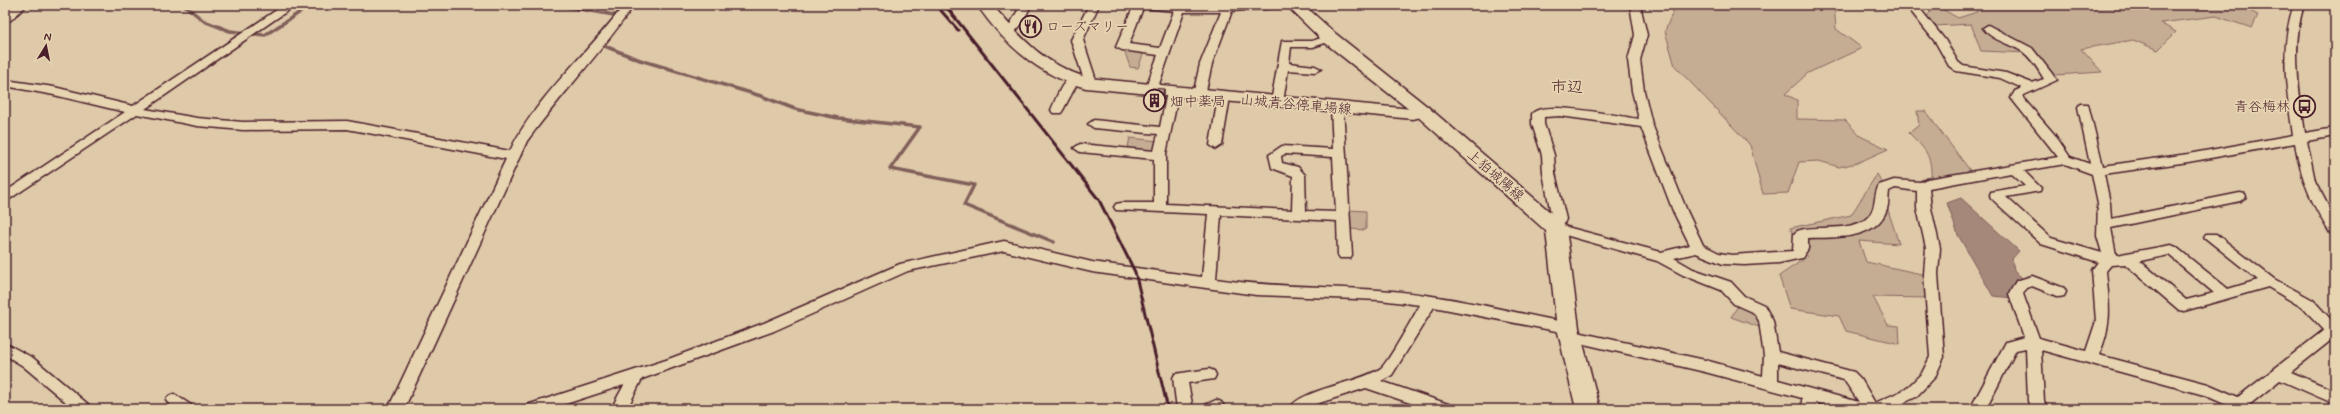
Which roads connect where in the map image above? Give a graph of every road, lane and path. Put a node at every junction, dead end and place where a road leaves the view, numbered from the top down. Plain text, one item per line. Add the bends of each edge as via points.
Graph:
1 (18, 5) edge
2 (291, 5) edge
3 (629, 5) edge
4 (984, 5) edge
5 (1026, 5) edge
6 (1094, 5) edge
7 (1139, 5) edge
8 (1146, 5) edge
9 (1278, 5) edge
10 (1294, 5) edge
11 (1635, 5) edge
12 (1911, 5) edge
13 (2299, 5) edge
14 (1242, 7) edge
15 (1180, 8) junction
16 (1228, 9) junction
17 (5, 16) edge
18 (1988, 28) dead end
19 (1008, 32) junction
20 (1330, 38) junction
21 (1164, 52) junction
22 (1283, 66) junction
23 (1315, 69) dead end
24 (1080, 81) junction
25 (5, 83) edge
26 (2031, 87) junction
27 (1151, 90) junction
28 (1173, 92) junction
29 (1199, 94) junction
30 (1224, 97) junction
31 (1277, 102) junction
32 (2084, 106) dead end
33 (1337, 107) junction
34 (133, 110) junction
35 (1057, 110) dead end
36 (1422, 111) junction
37 (1094, 124) dead end
38 (1646, 124) junction
39 (1165, 131) junction
40 (2335, 132) edge
41 (2301, 137) junction
42 (1216, 145) dead end
43 (1080, 148) dead end
44 (1340, 153) junction
45 (513, 156) junction
46 (1160, 156) junction
47 (2066, 160) junction
48 (2014, 169) junction
49 (2096, 171) junction
50 (1923, 187) junction
51 (2240, 197) dead end
52 (5, 198) edge
53 (1121, 207) dead end
54 (1160, 208) junction
55 (1215, 210) junction
56 (1299, 214) junction
57 (1343, 217) junction
58 (2106, 224) junction
59 (1556, 228) junction
60 (2335, 230) edge
61 (2210, 237) dead end
62 (1698, 248) junction
63 (1345, 256) dead end
64 (1661, 257) junction
65 (2128, 259) junction
66 (2109, 260) junction
67 (2269, 282) junction
68 (1208, 283) junction
69 (2059, 292) dead end
70 (2226, 295) junction
71 (1430, 301) junction
72 (2334, 330) edge
73 (1569, 332) junction
74 (2033, 342) junction
75 (5, 348) edge
76 (1771, 356) junction
77 (2090, 359) junction
78 (2279, 373) junction
79 (1209, 375) dead end
80 (636, 376) junction
81 (1366, 382) junction
82 (1770, 385) junction
83 (2335, 398) edge
84 (1810, 402) edge
85 (2236, 407) edge
86 (84, 409) edge
87 (396, 409) edge
88 (532, 409) edge
89 (619, 409) edge
90 (1185, 409) edge
91 (1297, 409) edge
92 (1446, 409) edge
93 (1588, 409) edge
94 (1863, 409) edge
95 (1871, 409) edge
96 (1877, 409) edge
97 (1978, 409) edge
98 (2039, 409) edge

1 - 17 highway
2 - 34 street
3 - 45 street via 614,27 550,100 521,140
4 - 19 main road, 山城青谷停車場線
5 - 19 street
6 - 24 street via 1077,40 1089,77
7 - 21 street via 1122,48
8 - 15 street
9 - 14 street
10 - 20 main road, 上狛城陽線
11 - 38 street via 1641,35 1634,60
12 - 26 street via 1941,42 1953,64 1960,69 2002,75
13 - 41 street via 2294,14 2291,36
14 - 16 street
15 - 16 street
15 - 21 street
16 - 29 street via 1206,64
18 - 26 street via 1999,38 2015,42 2033,54 2051,80
19 - 24 main road, 山城青谷停車場線 via 1034,61
20 - 22 street via 1313,44 1286,43
20 - 36 main road, 上狛城陽線
21 - 27 street
22 - 23 street
22 - 31 street
24 - 27 main road, 山城青谷停車場線
24 - 35 street via 1069,84
25 - 34 street via 54,91
26 - 47 street via 2019,93 2016,98 2052,138
27 - 28 main road, 山城青谷停車場線
28 - 29 main road, 山城青谷停車場線
28 - 39 street
29 - 30 main road, 山城青谷停車場線
30 - 31 main road, 山城青谷停車場線
30 - 42 street
31 - 33 main road, 山城青谷停車場線
32 - 49 street
33 - 36 main road, 山城青谷停車場線 via 1413,114
33 - 44 street
34 - 45 street via 197,122 236,125 347,125
34 - 52 street
36 - 59 main road, 上狛城陽線
37 - 39 street
38 - 59 street via 1560,112 1538,114 1559,219
38 - 62 street via 1680,211
39 - 46 street
40 - 41 street
41 - 49 street via 2188,158
41 - 60 street via 2309,181
43 - 46 street
44 - 56 street via 1282,150 1275,155 1276,165 1282,169 1294,170 1299,175
44 - 57 street
45 - 87 street
46 - 54 street
47 - 48 street
47 - 49 street
48 - 50 street via 1927,183
48 - 66 street via 2035,188 1996,195 2046,241
49 - 58 street
50 - 62 street via 1894,184 1884,188 1880,211 1874,221 1858,229 1844,232 1801,234 1801,249 1797,255 1781,259 1725,260
50 - 96 street via 1924,208 1933,248 1937,357 1928,377 1911,392
51 - 58 street
53 - 54 street
54 - 55 street
55 - 56 street
55 - 68 street
56 - 57 street
57 - 63 street
58 - 66 street via 2104,236
59 - 64 street
59 - 73 main road
61 - 67 street
62 - 64 street
64 - 76 street via 1688,272 1726,286 1739,300 1759,309 1766,321
65 - 66 street
65 - 70 street via 2171,250
65 - 70 street via 2184,306
66 - 77 street via 2100,270 2103,320 2099,339
67 - 70 street
67 - 72 street via 2308,304
68 - 71 street via 1256,290 1380,295
68 - 80 street via 1092,267 1004,246 905,268 769,327
69 - 74 street via 2032,281 2021,285 2016,294
71 - 73 street
71 - 81 street via 1387,372
72 - 78 street
73 - 82 street
73 - 93 main road
74 - 77 street
74 - 97 street via 2011,346
74 - 98 street via 2036,401
75 - 86 street via 28,362
76 - 82 street
76 - 95 street via 1849,376
77 - 85 street via 2208,390
78 - 83 street
78 - 85 street
79 - 90 street via 1180,378
80 - 88 street
80 - 89 street
81 - 91 street via 1308,401
81 - 92 street
82 - 84 street
84 - 94 street

